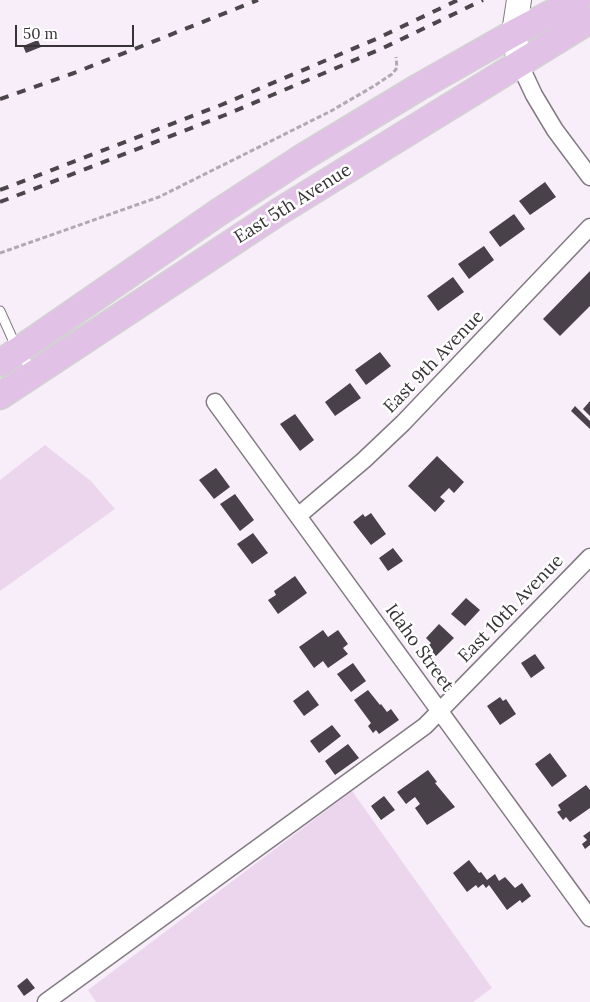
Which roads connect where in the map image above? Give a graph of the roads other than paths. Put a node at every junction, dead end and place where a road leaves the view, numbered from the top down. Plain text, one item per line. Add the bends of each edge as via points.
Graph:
1 (519, 0) edge
2 (577, 0) edge
3 (590, 20) edge
4 (514, 33) junction
5 (520, 63) junction
6 (590, 177) edge
7 (590, 227) edge
8 (0, 311) edge
9 (9, 357) edge
10 (34, 372) junction
11 (0, 396) edge
12 (215, 402) dead end
13 (298, 516) junction
14 (590, 557) edge
15 (440, 711) junction
16 (590, 918) edge
17 (46, 1002) edge

1 - 4 street
2 - 4 main road, East 5th Avenue
3 - 5 main road, East 5th Avenue
4 - 5 street
4 - 9 main road, East 5th Avenue via 306,156
5 - 6 street via 555,130
5 - 10 main road, East 5th Avenue via 280,210
7 - 13 street, East 9th Avenue via 403,423
8 - 9 lane
9 - 10 lane
10 - 11 main road, East 5th Avenue
12 - 13 street, Idaho Street
13 - 15 street, Idaho Street
14 - 15 street, East 10th Avenue
15 - 16 street, Idaho Street
15 - 17 street, East 10th Avenue via 425,726

